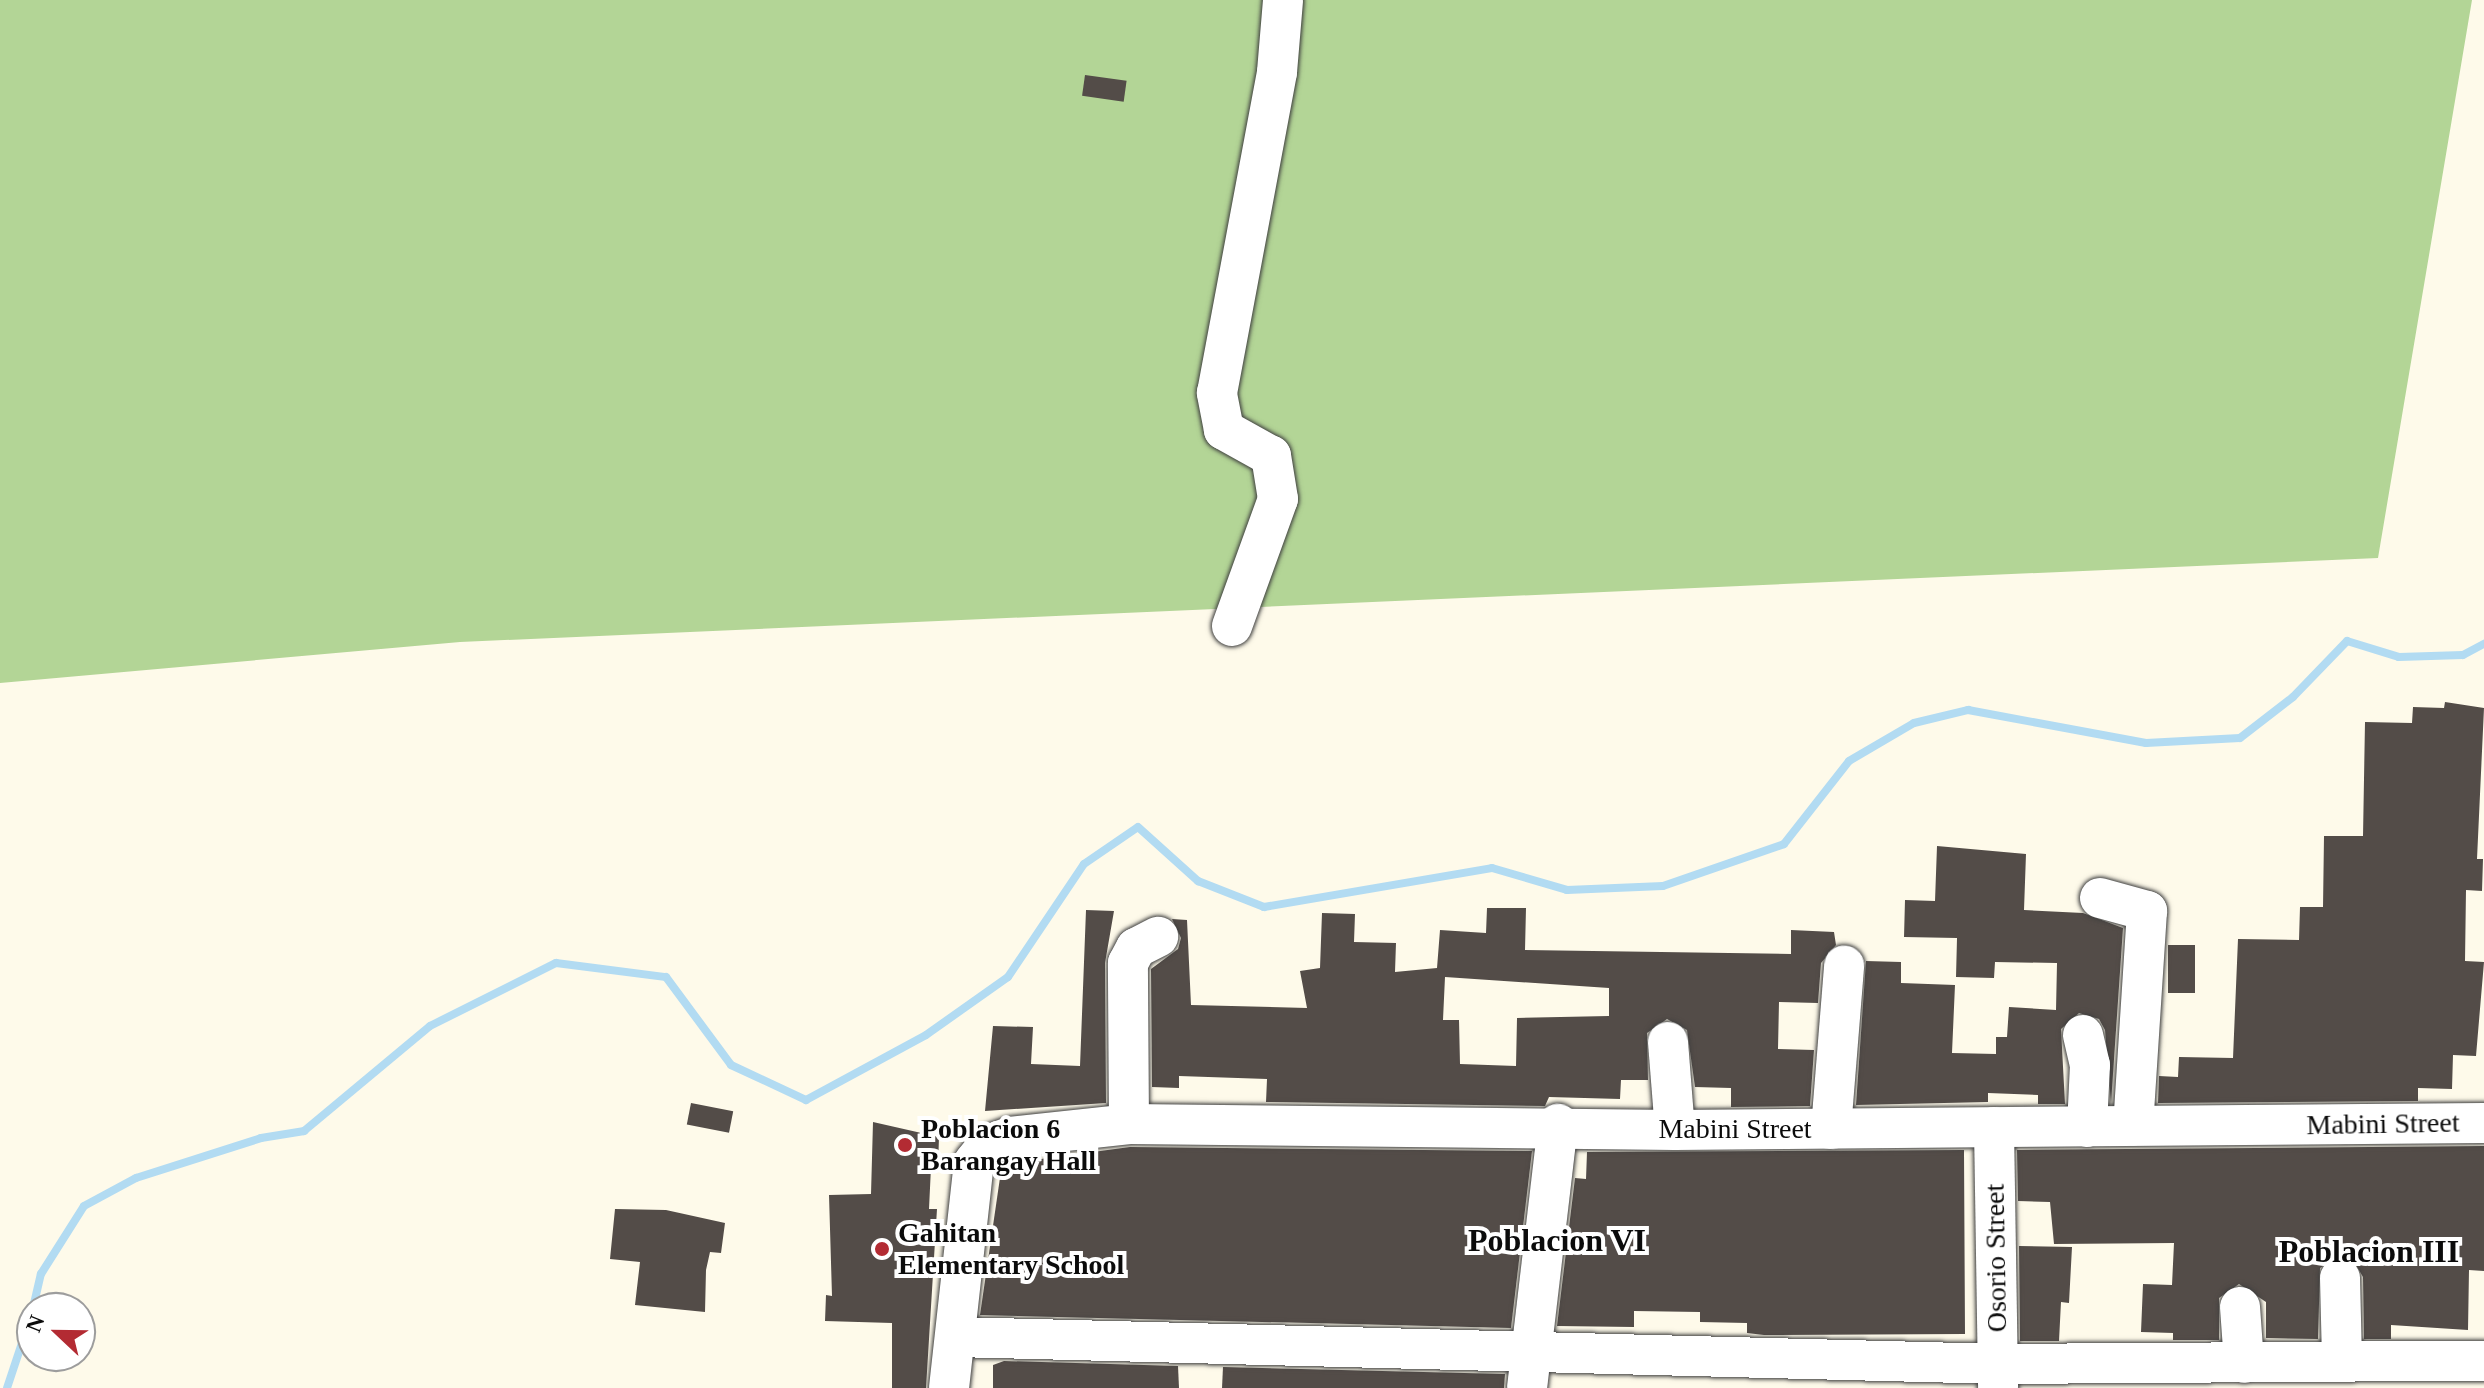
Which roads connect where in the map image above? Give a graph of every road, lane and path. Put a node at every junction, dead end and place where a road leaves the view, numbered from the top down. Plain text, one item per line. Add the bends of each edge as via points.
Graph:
1 (1283, 0) edge
2 (1232, 626) dead end
3 (2100, 898) dead end
4 (1158, 937) dead end
5 (1844, 966) dead end
6 (2083, 1035) dead end
7 (1668, 1042) dead end
8 (2484, 1123) edge
9 (1129, 1124) junction
10 (1558, 1124) junction
11 (2133, 1126) junction
12 (1994, 1127) junction
13 (2087, 1127) junction
14 (1831, 1129) junction
15 (1675, 1130) junction
16 (2340, 1278) dead end
17 (2240, 1307) dead end
18 (956, 1337) junction
19 (2484, 1361) edge
20 (2342, 1362) junction
21 (2244, 1363) junction
22 (1529, 1370) edge
23 (1998, 1376) edge
24 (949, 1388) edge

1 - 2 street via 1277,72 1217,393 1224,430 1271,456 1278,499
3 - 11 street via 2147,911
4 - 9 street via 1136,948 1128,963
5 - 14 street
6 - 13 street via 2090,1065
7 - 15 street
8 - 11 street, Mabini Street
9 - 10 street, Mabini Street
9 - 18 street, Mabini Street via 988,1145 974,1162
10 - 15 street, Mabini Street
10 - 22 street
11 - 13 street, Mabini Street
12 - 13 street, Mabini Street
12 - 14 street, Mabini Street
12 - 23 street, Osorio Street
14 - 15 street, Mabini Street
16 - 20 street
17 - 21 street
18 - 22 street
18 - 24 street
19 - 20 street
20 - 21 street
21 - 23 street
22 - 23 street

